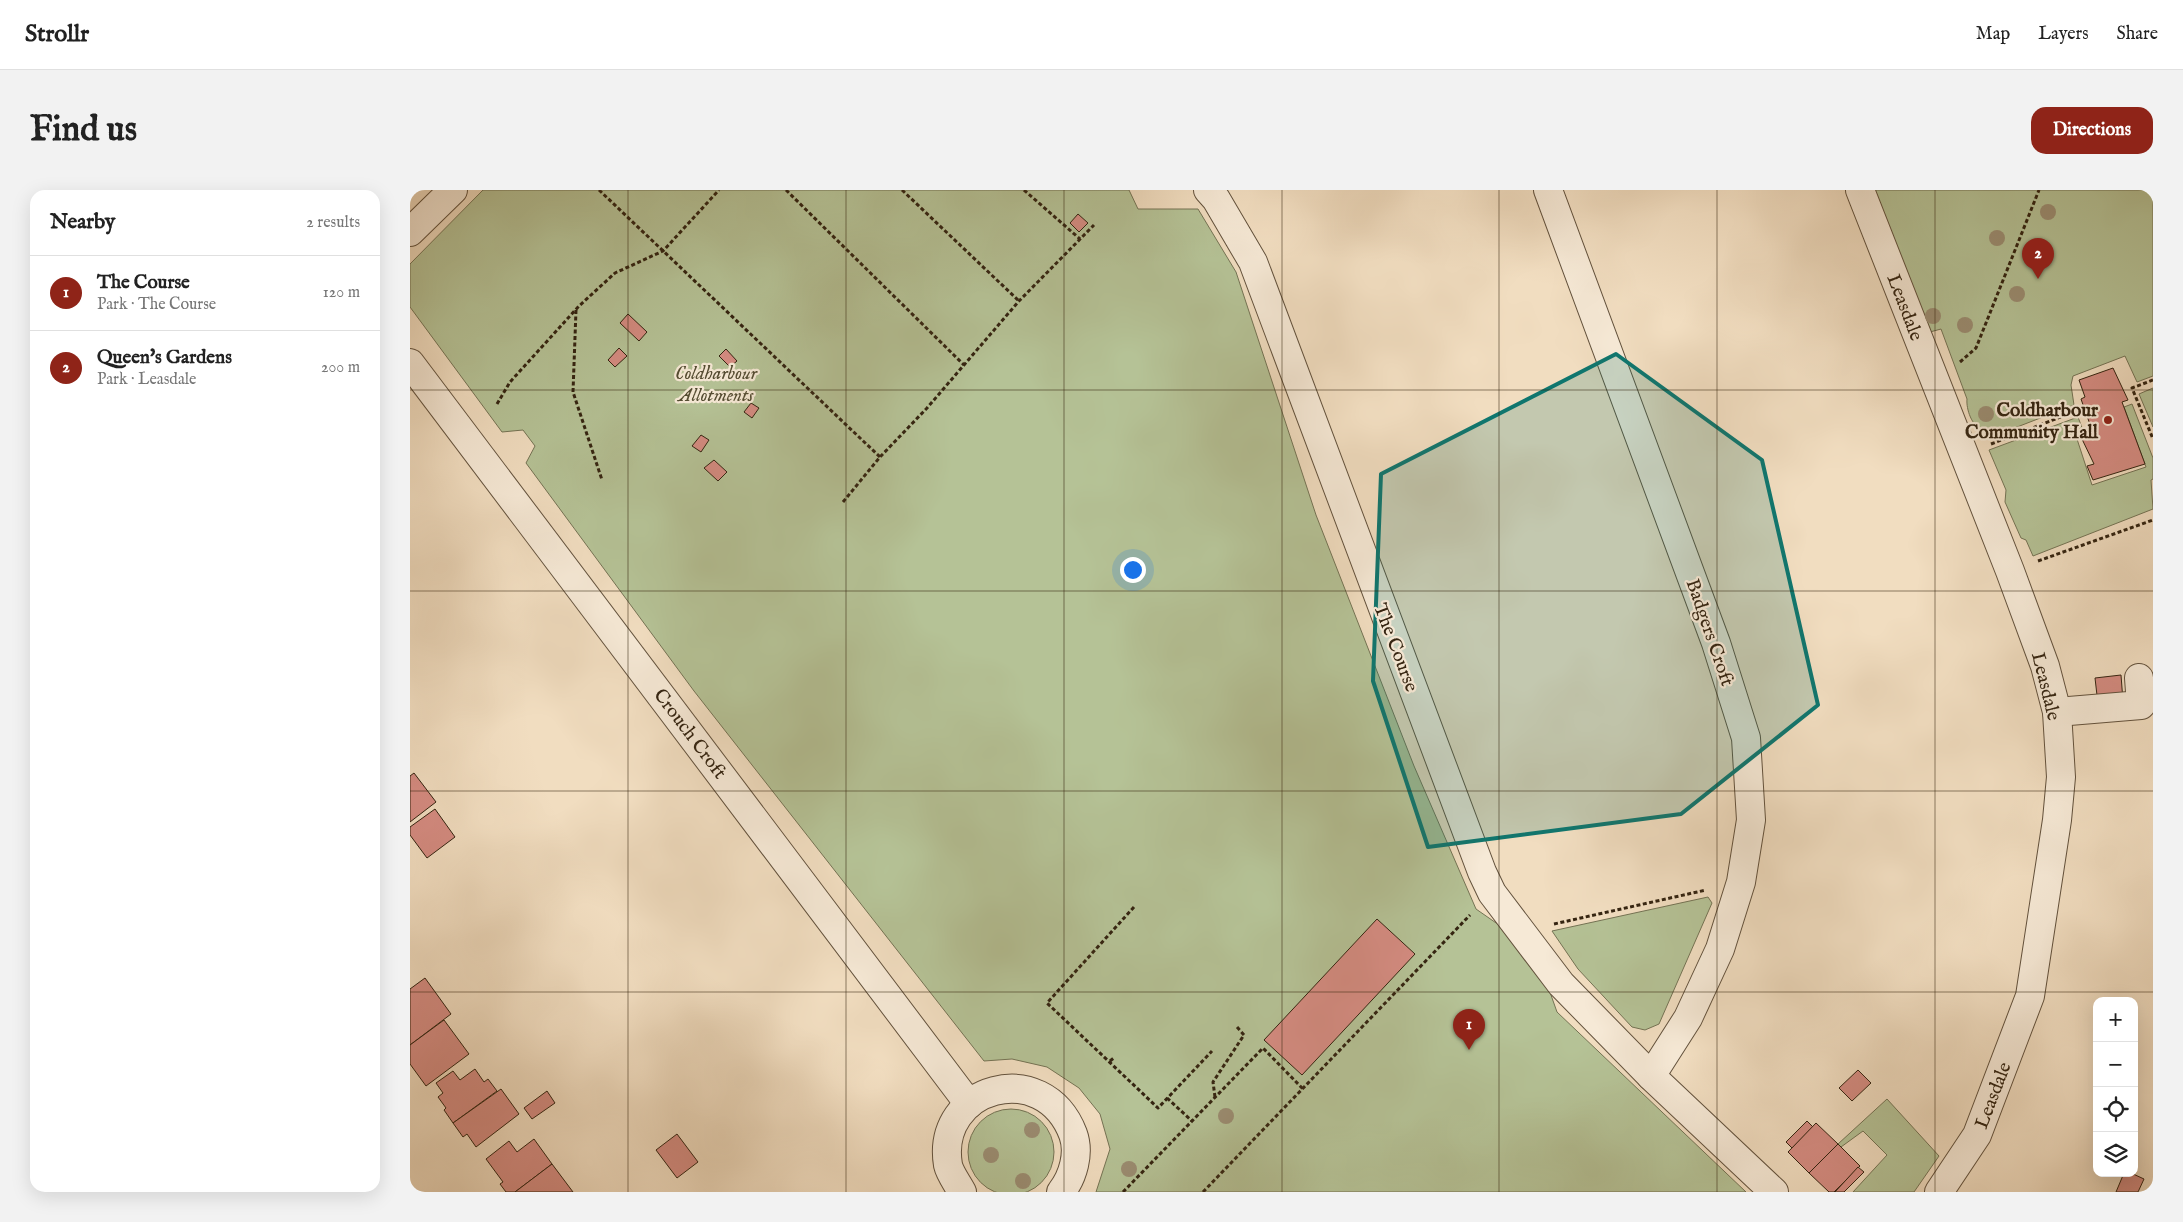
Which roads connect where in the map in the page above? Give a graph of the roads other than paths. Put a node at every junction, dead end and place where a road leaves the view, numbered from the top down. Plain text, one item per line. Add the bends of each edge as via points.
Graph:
1 (452, 190) edge
2 (1208, 190) edge
3 (1548, 190) edge
4 (1860, 190) edge
5 (410, 232) edge
6 (410, 363) edge
7 (2139, 678) dead end
8 (2057, 712) junction
9 (1651, 1076) junction
10 (969, 1104) junction
11 (962, 1192) edge
12 (1061, 1192) edge
13 (1774, 1192) edge
14 (1939, 1192) edge

1 - 5 street
2 - 9 street, The Course via 1253,262 1492,893 1561,984
3 - 9 street, Badgers Croft via 1716,643 1746,738 1751,820 1741,882 1720,949 1692,1009
4 - 8 street, Leasdale via 2010,571 2045,666
6 - 10 street, Crouch Croft
7 - 8 street via 2141,705
8 - 14 street, Leasdale via 2061,777 2059,803 2030,996 1977,1135
9 - 13 street, The Course
10 - 11 street via 954,1123 947,1144 948,1166
10 - 12 street via 988,1092 1010,1088 1032,1091 1052,1102 1067,1118 1075,1139 1076,1162

